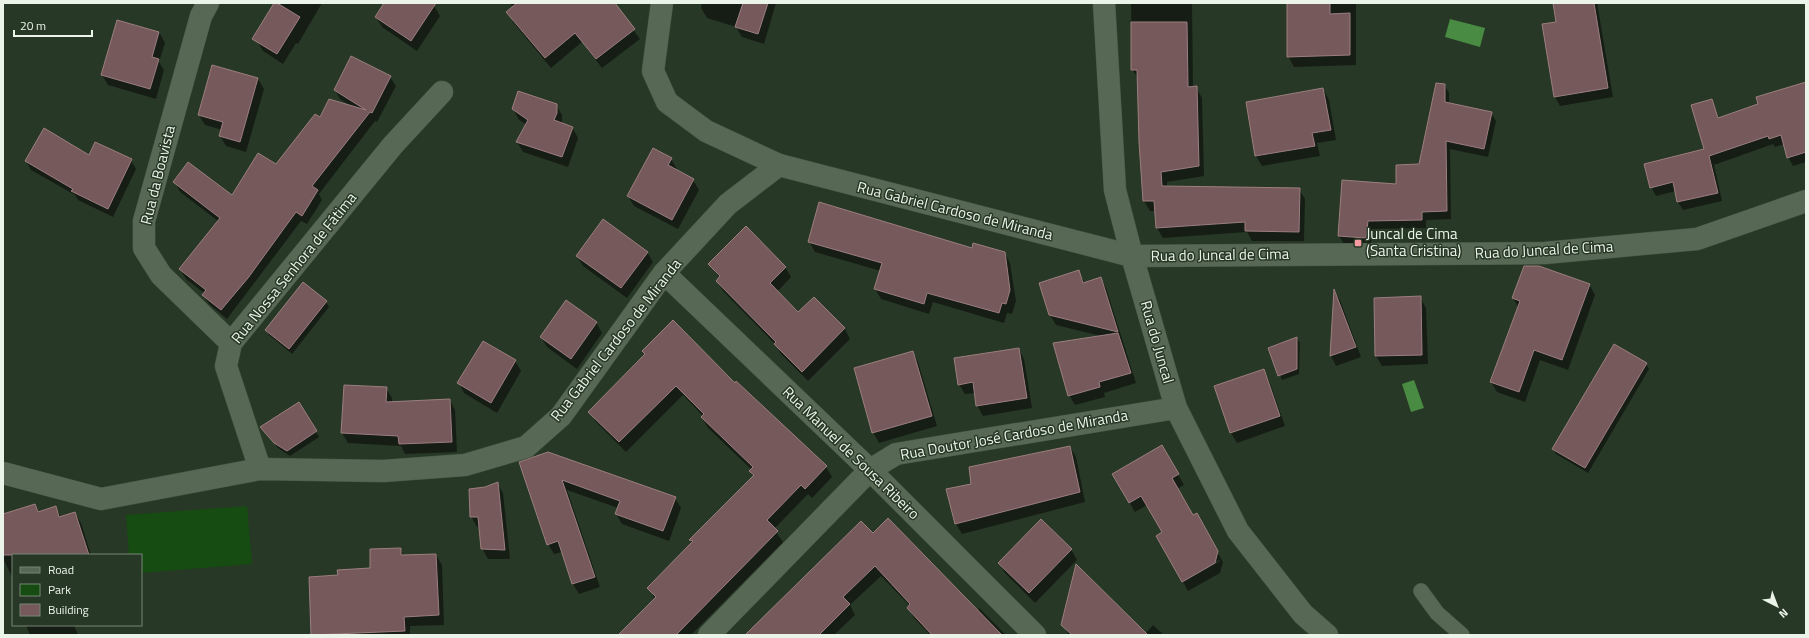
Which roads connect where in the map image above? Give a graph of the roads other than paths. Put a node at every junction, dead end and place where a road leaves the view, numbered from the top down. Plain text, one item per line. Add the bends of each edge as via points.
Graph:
1 (208, 3) edge
2 (662, 3) edge
3 (1104, 3) edge
4 (442, 92) dead end
5 (779, 166) junction
6 (1806, 201) edge
7 (1132, 256) junction
8 (664, 273) junction
9 (231, 343) junction
10 (1176, 408) junction
11 (260, 470) junction
12 (870, 470) junction
13 (3, 474) edge
14 (1421, 591) dead end
15 (709, 635) edge
16 (1035, 635) edge
17 (1327, 635) edge
18 (1462, 635) edge

1 - 9 street, Rua da Boavista via 201,16 144,221 144,248 161,275
2 - 5 street, Rua Gabriel Cardoso de Miranda via 653,71 667,102 706,131
3 - 7 street, Rua do Juncal via 1115,190
4 - 9 street, Rua Nossa Senhora de Fátima via 393,145
5 - 7 street, Rua Gabriel Cardoso de Miranda
5 - 8 street, Rua Gabriel Cardoso de Miranda via 728,204
6 - 7 street, Rua do Juncal de Cima via 1696,239 1545,253
7 - 10 street, Rua do Juncal
8 - 11 street, Rua Gabriel Cardoso de Miranda via 561,416 526,447 465,465 383,471
8 - 12 street, Rua Manuel de Sousa Ribeiro
9 - 11 street, Rua Nossa Senhora de Fátima via 226,366
10 - 12 street, Rua Doutor José Cardoso de Miranda via 896,454
10 - 17 street, Rua do Juncal via 1238,531 1303,614
11 - 13 street, Rua Gabriel Cardoso de Miranda via 101,499
12 - 15 street, Rua Doutor José Cardoso de Miranda
12 - 16 street, Rua Manuel de Sousa Ribeiro
14 - 18 lane via 1437,613

